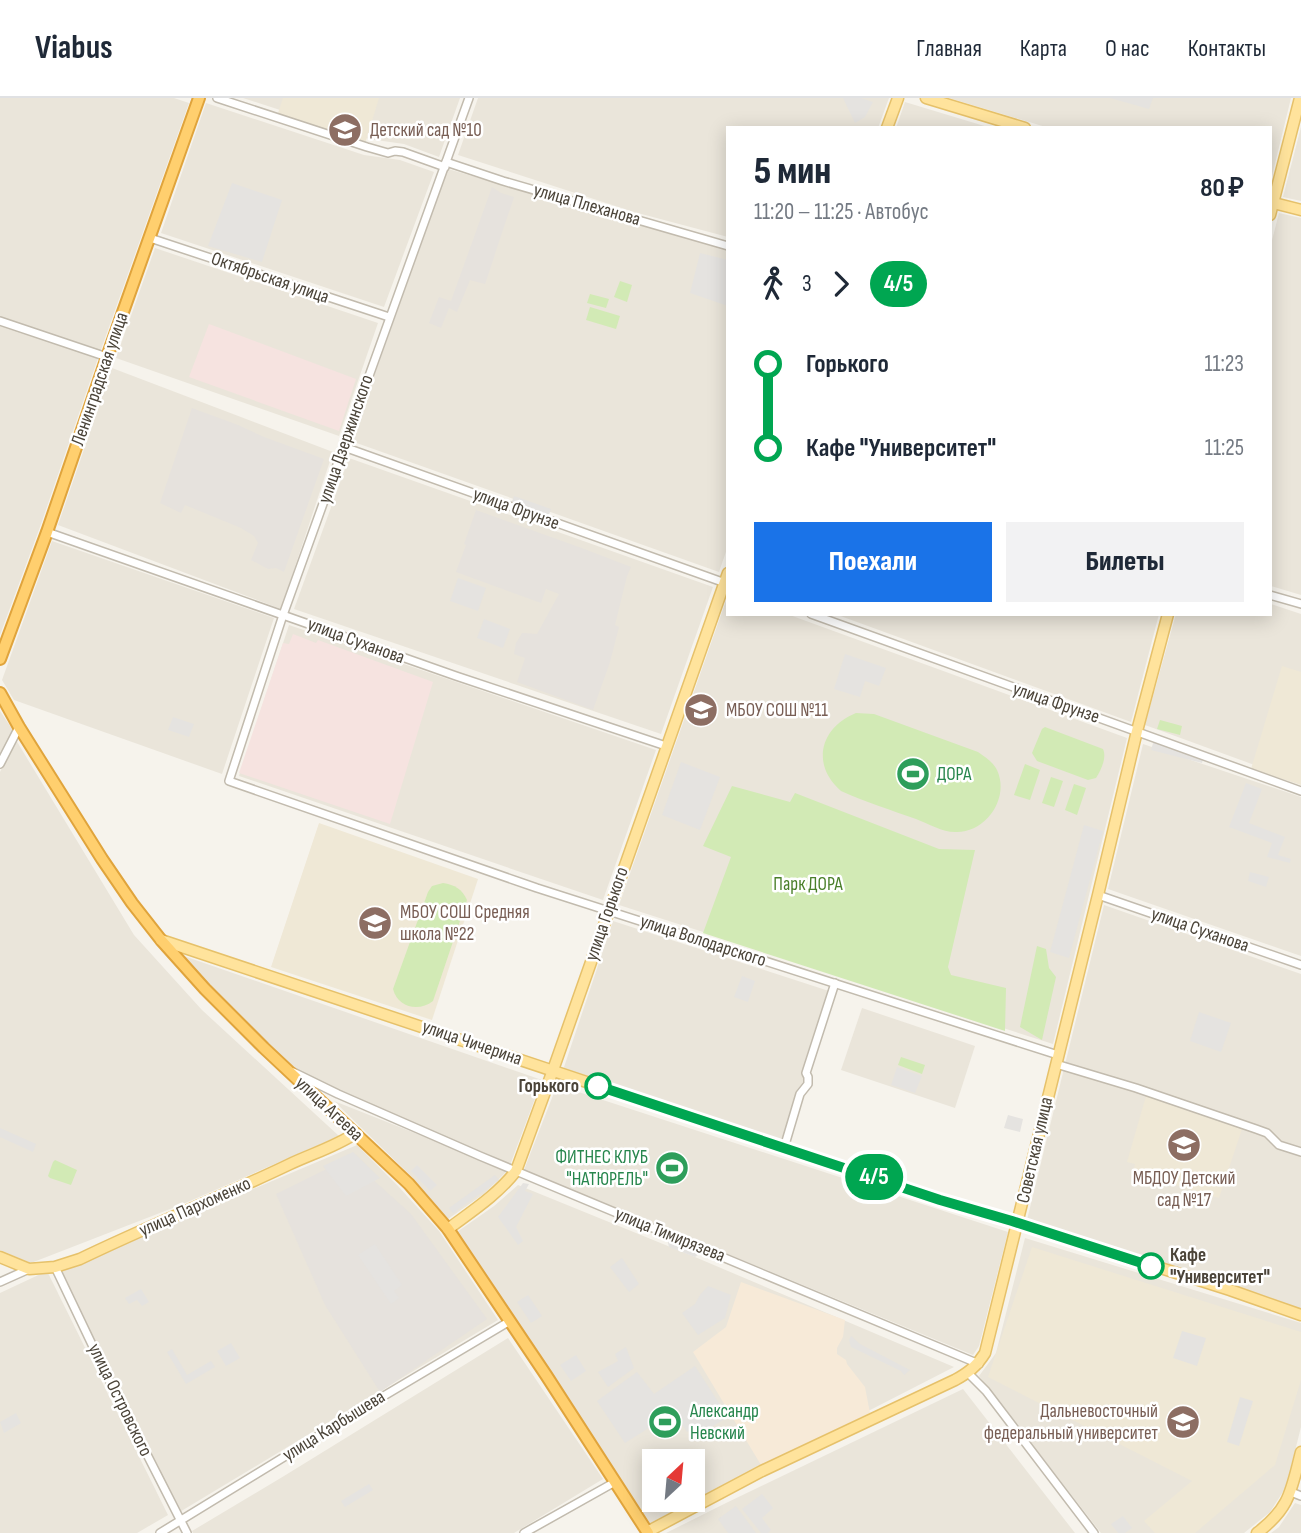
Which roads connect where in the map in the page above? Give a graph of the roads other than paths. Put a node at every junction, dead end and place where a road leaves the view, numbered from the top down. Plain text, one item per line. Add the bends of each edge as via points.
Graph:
1 (199, 98) edge
2 (217, 98) edge
3 (469, 98) edge
4 (898, 98) edge
5 (926, 98) edge
6 (1300, 98) edge
7 (888, 126) edge
8 (1018, 126) edge
9 (446, 164) junction
10 (1272, 202) edge
11 (1301, 210) edge
12 (150, 238) junction
13 (726, 245) edge
14 (389, 317) junction
15 (0, 321) edge
16 (107, 357) junction
17 (344, 447) junction
18 (47, 532) junction
19 (726, 580) edge
20 (726, 583) edge
21 (1272, 596) edge
22 (1301, 604) edge
23 (284, 615) junction
24 (817, 616) edge
25 (1167, 616) edge
26 (0, 659) edge
27 (0, 694) edge
28 (19, 727) junction
29 (1137, 731) junction
30 (666, 746) junction
31 (0, 764) edge
32 (229, 781) joint
33 (1301, 791) edge
34 (1098, 895) junction
35 (608, 910) junction
36 (161, 940) junction
37 (1301, 965) edge
38 (835, 983) junction
39 (1057, 1059) junction
40 (286, 1069) junction
41 (553, 1070) junction
42 (356, 1133) junction
43 (784, 1148) junction
44 (1301, 1152) edge
45 (516, 1171) junction
46 (1018, 1223) junction
47 (448, 1228) junction
48 (0, 1257) edge
49 (55, 1267) junction
50 (29, 1269) junction
51 (0, 1282) edge
52 (1301, 1315) edge
53 (510, 1321) junction
54 (979, 1364) junction
55 (968, 1373) junction
56 (1301, 1452) edge
57 (615, 1482) junction
58 (1296, 1494) edge
59 (180, 1521) junction
60 (648, 1532) edge
61 (160, 1533) edge
62 (187, 1533) edge
63 (524, 1533) edge
64 (1094, 1533) edge
65 (1257, 1533) edge

1 - 12 highway, Ленинградская улица
2 - 9 street, улица Плеханова via 367,147
3 - 9 street, улица Дзержинского
4 - 7 main road
5 - 8 main road
6 - 10 main road
9 - 13 street, улица Плеханова
9 - 14 street, улица Дзержинского
10 - 11 main road
12 - 14 street, Октябрьская улица
12 - 16 highway, Ленинградская улица
14 - 17 street, улица Дзержинского
15 - 16 street
16 - 18 highway, Ленинградская улица
17 - 19 street, улица Фрунзе
17 - 23 street, улица Дзержинского
18 - 23 street, улица Суханова
18 - 26 highway, Ленинградская улица
20 - 30 main road, улица Горького
21 - 22 street
23 - 30 street, улица Суханова
23 - 32 street, улица Дзержинского
24 - 29 street, улица Фрунзе
25 - 29 main road, Советская улица
27 - 28 highway, улица Агеева
28 - 31 street
28 - 36 highway, улица Агеева via 102,859
29 - 33 street, улица Фрунзе
29 - 34 main road, Советская улица
30 - 35 main road, улица Горького
32 - 35 street, улица Володарского
34 - 37 street, улица Суханова
34 - 39 main road, Советская улица
35 - 38 street, улица Володарского
35 - 41 main road, улица Горького
36 - 40 highway, улица Агеева
36 - 41 main road, улица Чичерина
38 - 39 street, улица Володарского
38 - 43 street via 806,1073 808,1084 800,1094
39 - 44 street, улица Володарского via 1267,1133 1279,1144
39 - 46 main road, Советская улица
40 - 42 highway, улица Агеева
40 - 45 street, улица Тимирязева
41 - 43 main road, улица Чичерина
41 - 45 main road, улица Горького
42 - 47 highway, улица Агеева
42 - 49 main road, улица Пархоменко via 341,1144
43 - 46 main road, улица Чичерина
45 - 47 main road, улица Горького via 487,1200
45 - 54 street, улица Тимирязева
46 - 52 main road, улица Чичерина
46 - 54 main road, Советская улица
47 - 53 highway, улица Агеева
48 - 50 main road
49 - 50 main road, улица Пархоменко
49 - 59 street, улица Островского
50 - 51 street
53 - 57 highway, улица Агеева
53 - 59 street, улица Карбышева
54 - 55 main road
55 - 60 main road via 762,1471
55 - 64 street
56 - 58 main road
57 - 60 highway, улица Агеева
57 - 63 street
58 - 65 main road
59 - 61 street, улица Карбышева
59 - 62 street, улица Островского

